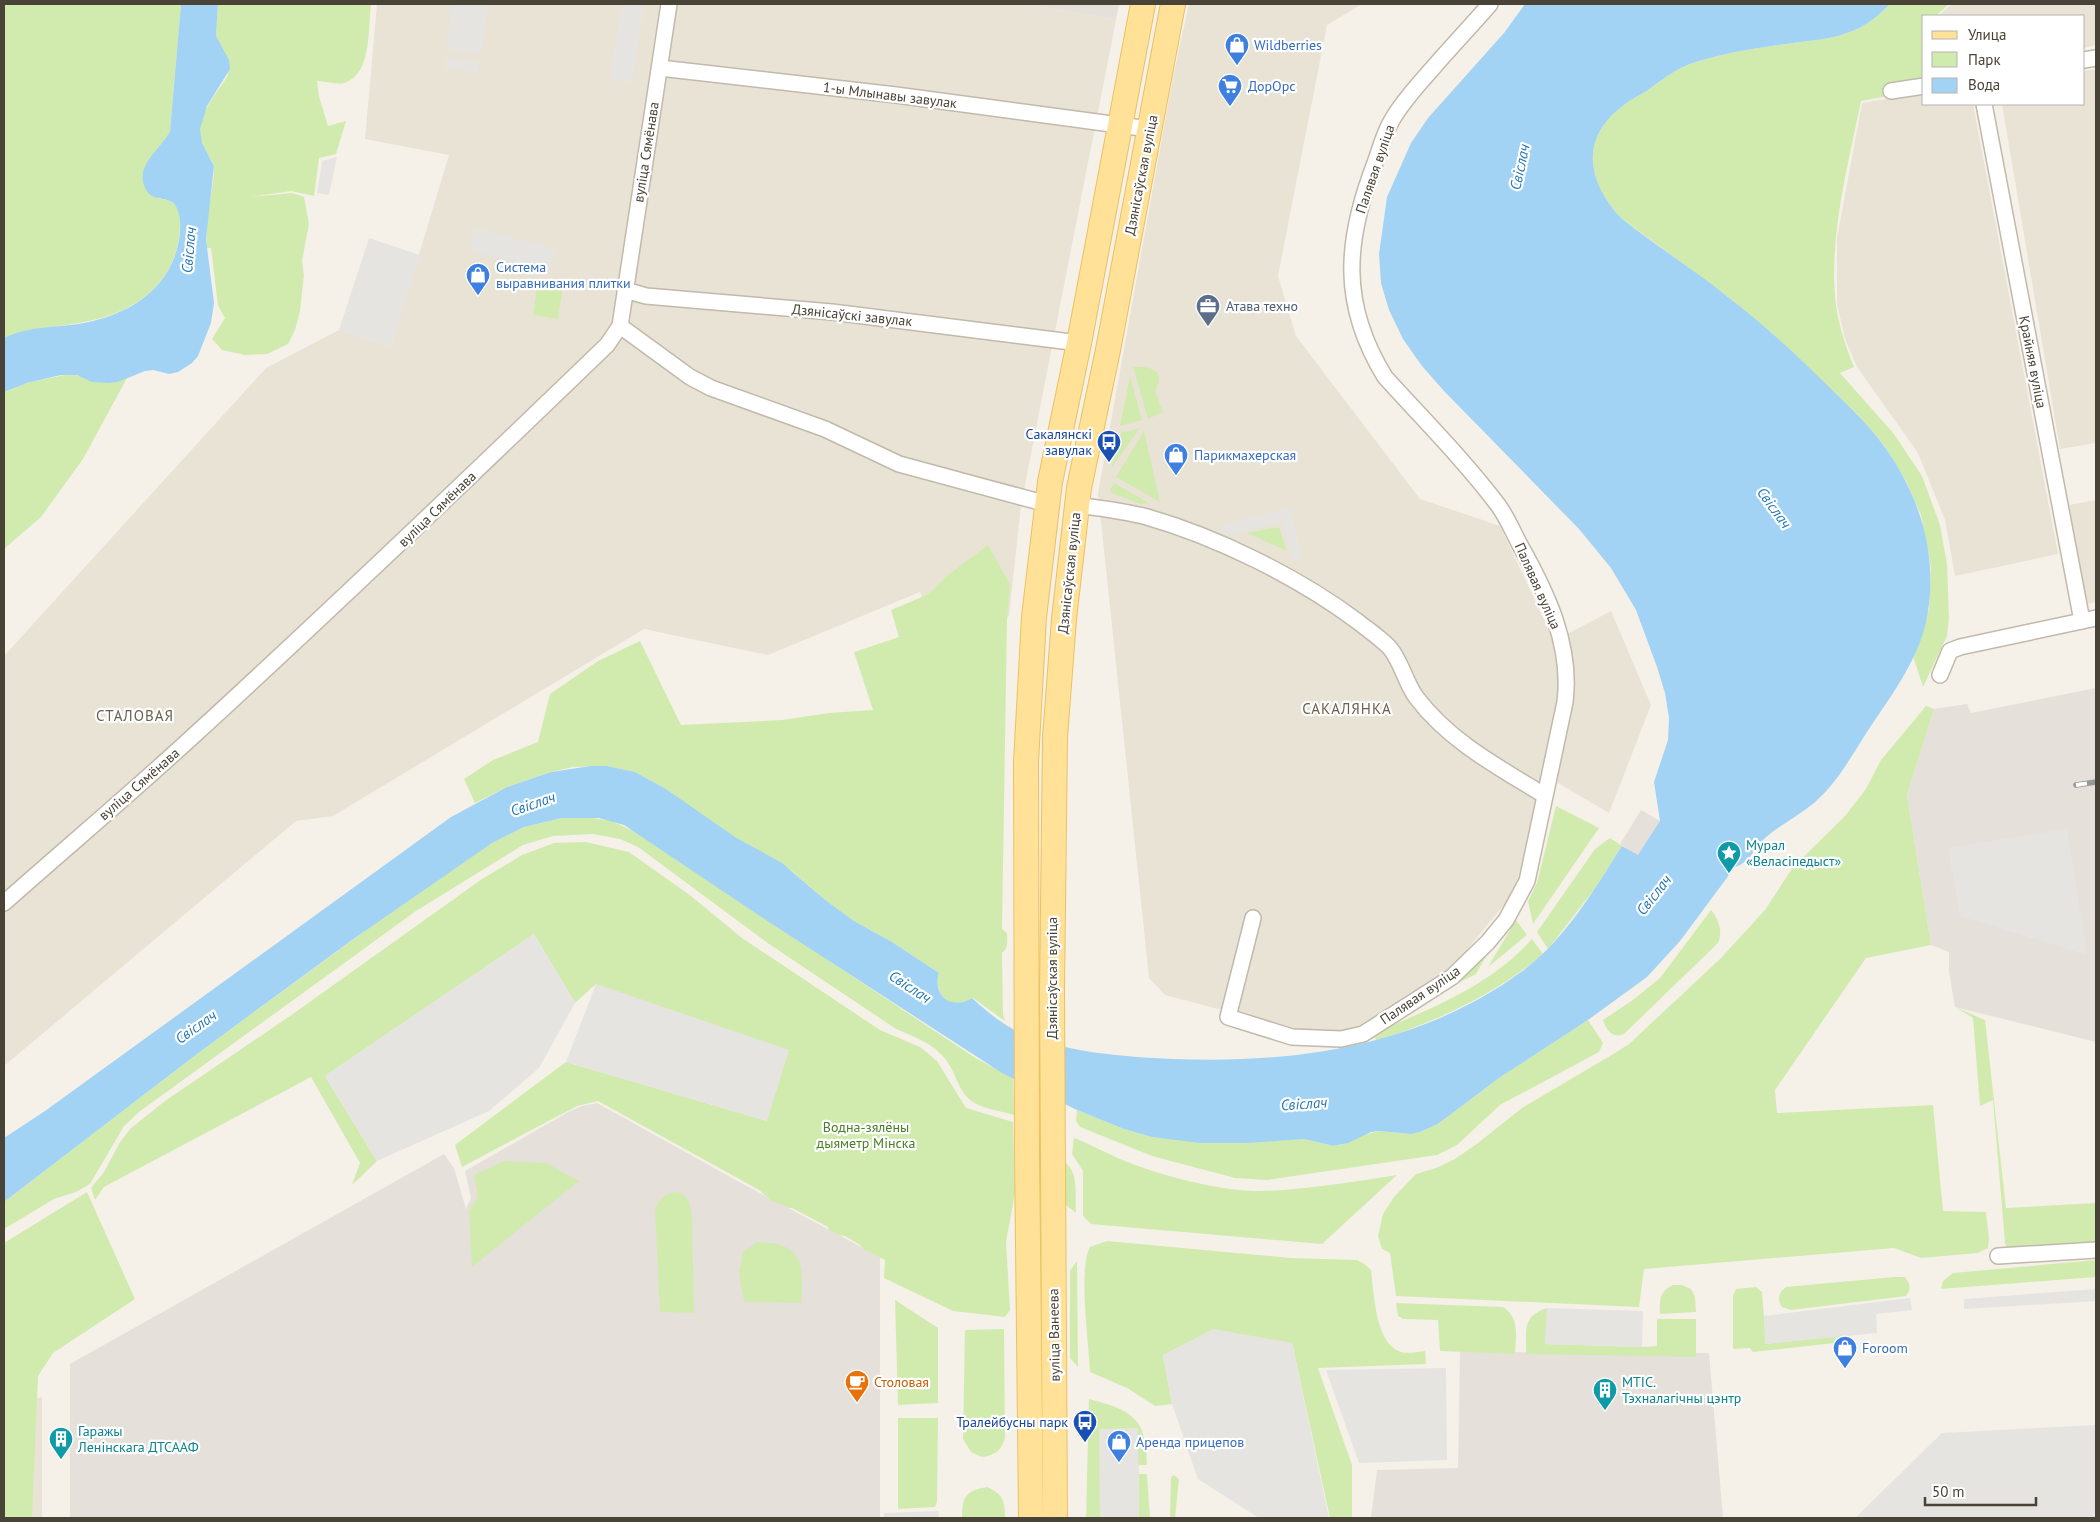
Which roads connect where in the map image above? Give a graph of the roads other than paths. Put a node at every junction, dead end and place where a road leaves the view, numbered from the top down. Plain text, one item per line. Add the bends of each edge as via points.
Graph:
1 (669, 4) edge
2 (1143, 4) edge
3 (1173, 4) edge
4 (1490, 4) edge
5 (660, 68) junction
6 (1922, 86) edge
7 (1891, 91) dead end
8 (1984, 105) edge
9 (1120, 125) junction
10 (1149, 129) junction
11 (625, 290) junction
12 (620, 326) junction
13 (1080, 335) junction
14 (1106, 358) junction
15 (1047, 504) junction
16 (1076, 505) junction
17 (2089, 619) edge
18 (1940, 675) dead end
19 (1544, 795) junction
20 (4, 903) edge
21 (1253, 918) dead end
22 (1027, 1152) joint
23 (1052, 1152) joint
24 (2096, 1250) edge
25 (1998, 1256) dead end
26 (1031, 1478) junction
27 (1054, 1480) junction
28 (1031, 1518) edge
29 (1055, 1518) edge

1 - 5 street, вуліца Сямёнава
2 - 9 main road, Дзянісаўская вуліца
3 - 10 main road, Дзянісаўская вуліца
4 - 19 street, Палявая вуліца via 1391,120 1366,187 1354,231 1350,275 1361,330 1370,354 1385,378 1499,507 1535,572 1558,624 1568,683
5 - 9 street, 1-ы Млынавы завулак
5 - 11 street, вуліца Сямёнава
6 - 7 street
8 - 17 street, Крайняя вуліца
9 - 10 street, 1-ы Млынавы завулак
9 - 13 main road, Дзянісаўская вуліца
10 - 14 main road, Дзянісаўская вуліца
11 - 12 street, вуліца Сямёнава
11 - 13 street, Дзянісаўскі завулак via 646,296
12 - 15 street via 690,377 711,388 825,429 899,464
12 - 20 street, вуліца Сямёнава via 607,345 418,528 188,741
13 - 14 main road via 1093,343
13 - 15 main road, Дзянісаўская вуліца
14 - 16 main road, Дзянісаўская вуліца
15 - 22 main road, Дзянісаўская вуліца via 1034,617 1026,762
16 - 19 street via 1131,514 1174,526 1270,568 1321,595 1390,648 1415,696 1448,732
16 - 23 main road, Дзянісаўская вуліца via 1055,737
17 - 18 street via 1960,646 1950,651
19 - 21 street, Палявая вуліца via 1527,881 1506,920 1452,976 1362,1034 1340,1039 1292,1037 1228,1017
22 - 26 main road, вуліца Ванеева
23 - 27 main road, вуліца Ванеева
24 - 25 street
26 - 27 street
26 - 28 main road, вуліца Ванеева
27 - 29 main road, вуліца Ванеева

